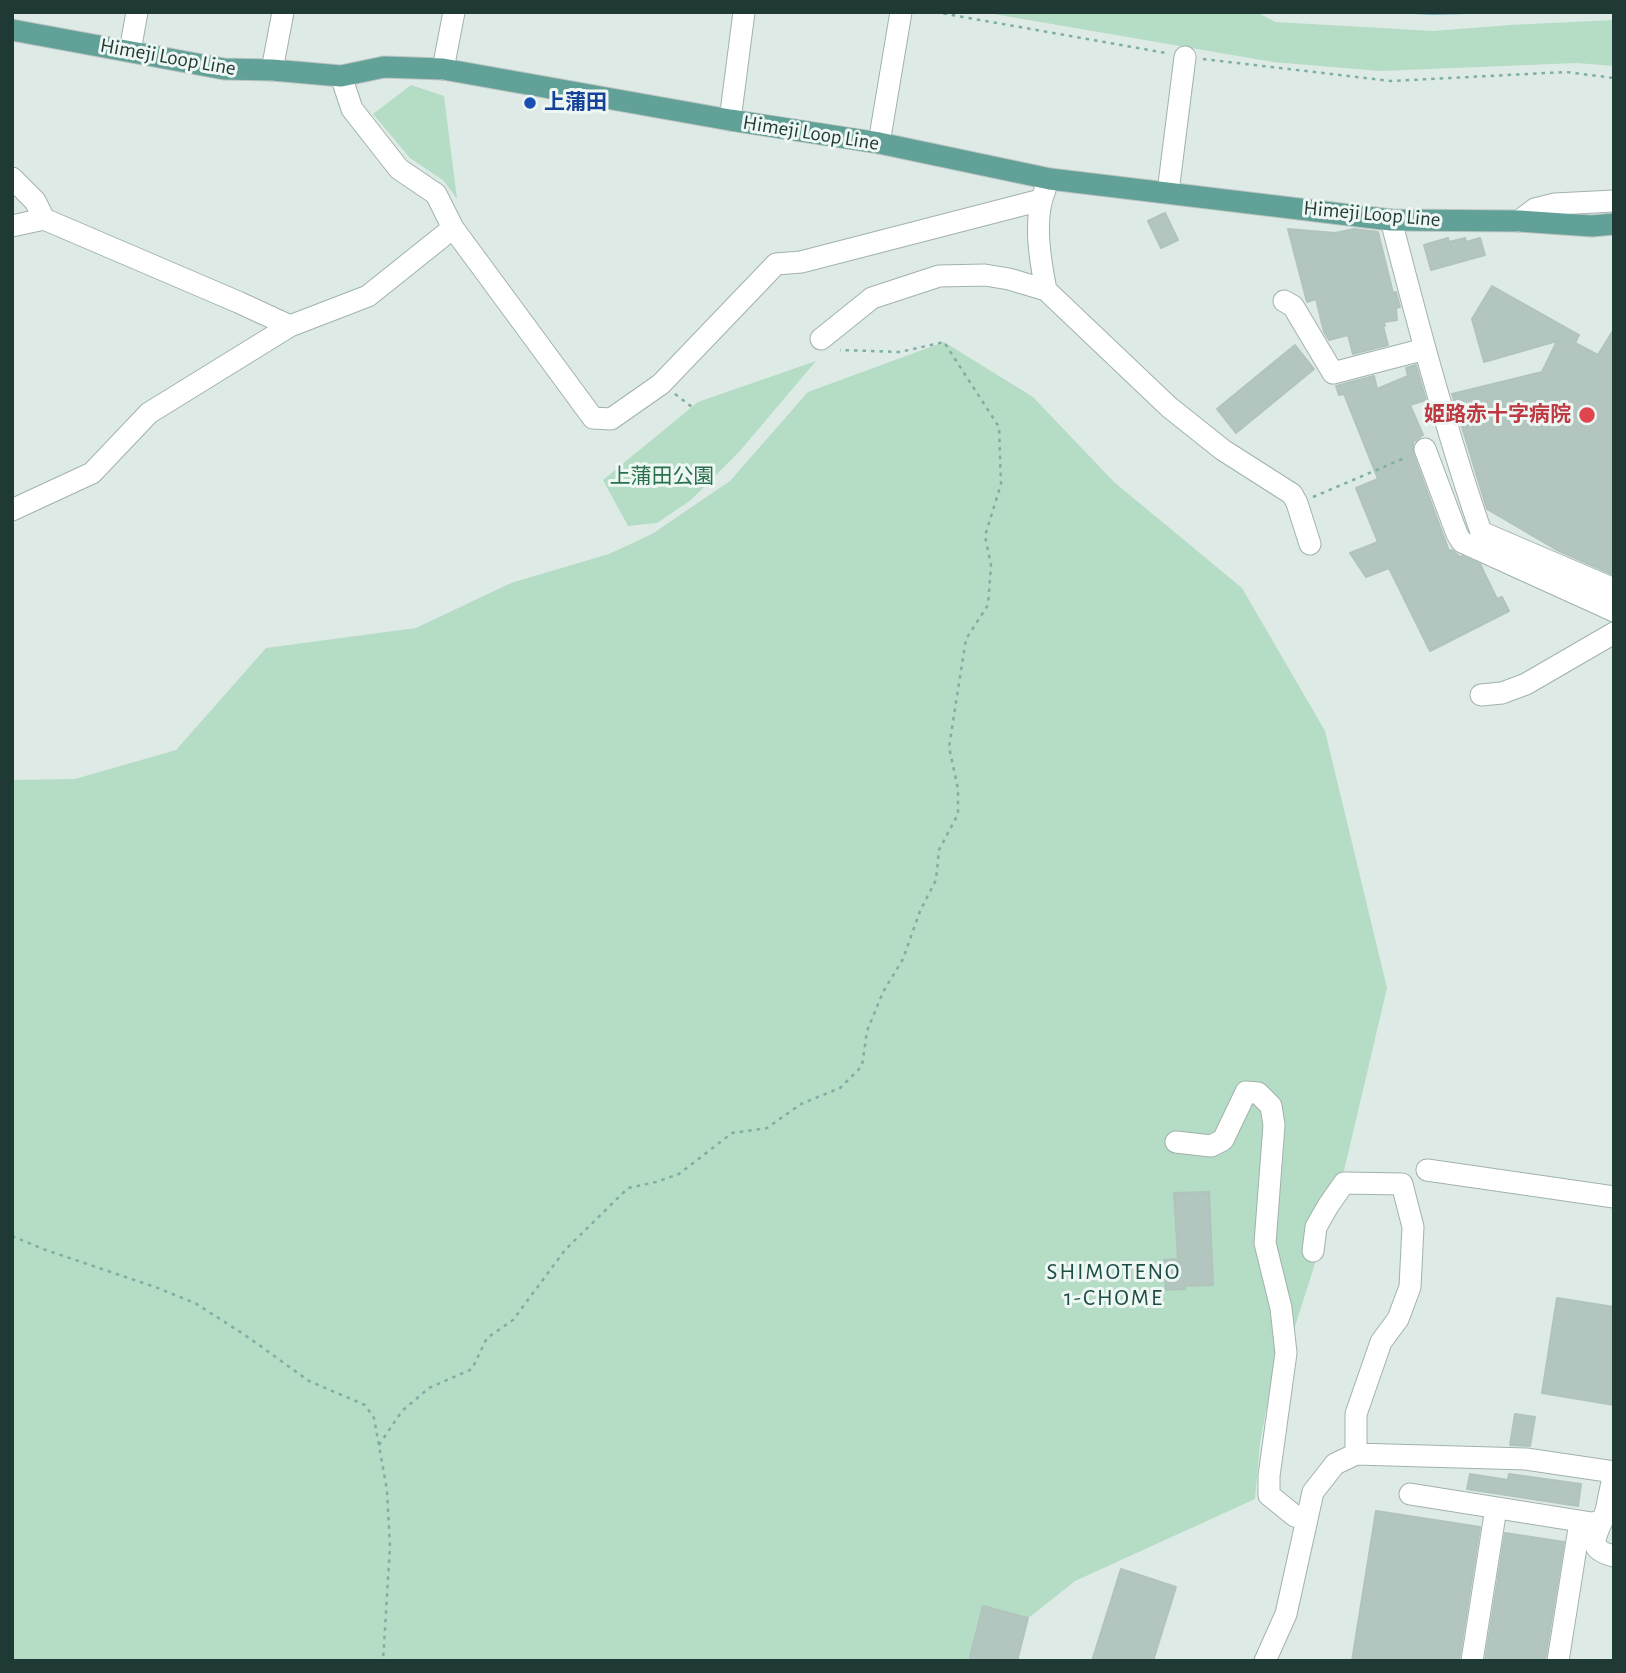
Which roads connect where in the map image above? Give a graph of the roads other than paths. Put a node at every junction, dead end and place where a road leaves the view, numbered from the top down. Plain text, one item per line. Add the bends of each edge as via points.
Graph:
1 (137, 12) edge
2 (283, 12) edge
3 (454, 12) edge
4 (744, 12) edge
5 (901, 12) edge
6 (12, 30) edge
7 (130, 51) junction
8 (1185, 57) road end
9 (443, 69) junction
10 (272, 70) junction
11 (341, 76) junction
12 (730, 120) junction
13 (879, 144) junction
14 (12, 178) edge
15 (1050, 179) junction
16 (1168, 192) junction
17 (1041, 200) junction
18 (1614, 201) edge
19 (44, 219) junction
20 (1391, 220) junction
21 (1519, 221) junction
22 (1614, 224) edge
23 (12, 226) edge
24 (453, 228) junction
25 (1046, 290) junction
26 (1284, 301) dead end
27 (290, 326) junction
28 (821, 339) dead end
29 (1425, 349) junction
30 (1425, 449) road end
31 (12, 510) edge
32 (1310, 544) dead end
33 (1614, 589) edge
34 (1614, 611) edge
35 (1614, 633) edge
36 (1482, 695) dead end
37 (1176, 1143) dead end
38 (1427, 1170) dead end
39 (1614, 1197) edge
40 (1313, 1251) dead end
41 (1356, 1454) junction
42 (1614, 1472) edge
43 (1409, 1494) dead end
44 (1496, 1508) junction
45 (1306, 1519) junction
46 (1602, 1521) junction
47 (1580, 1522) junction
48 (1614, 1556) edge
49 (1265, 1661) edge
50 (1472, 1661) edge
51 (1558, 1661) edge

1 - 7 street
2 - 10 street
3 - 9 street
4 - 12 street
5 - 13 street
6 - 7 main road, Himeji Loop Line
7 - 10 main road, Himeji Loop Line via 224,69
8 - 16 street
9 - 11 main road, Himeji Loop Line via 384,67
9 - 12 main road, Himeji Loop Line
10 - 11 main road, Himeji Loop Line
11 - 24 street via 352,109 399,169 436,194
12 - 13 main road, Himeji Loop Line
13 - 15 main road, Himeji Loop Line
14 - 19 street via 35,201
15 - 16 main road, Himeji Loop Line
15 - 17 street
16 - 20 main road, Himeji Loop Line
17 - 24 street via 801,262 776,264 661,384 611,419 593,418
17 - 25 street via 1039,239
18 - 21 street via 1555,204 1535,209
19 - 23 street
19 - 27 street
20 - 21 main road, Himeji Loop Line
20 - 29 street
21 - 22 main road, Himeji Loop Line
24 - 27 street via 368,296
25 - 28 street via 985,275 940,276 872,298
25 - 32 street via 1169,407 1223,450 1292,494
26 - 29 street via 1293,306 1333,373
27 - 31 street via 149,412 92,473
29 - 33 street via 1481,532
30 - 34 street via 1462,542
35 - 36 street via 1526,684
37 - 45 street via 1211,1146 1223,1140 1246,1091 1258,1093 1271,1106 1274,1125 1265,1243 1281,1308 1286,1353 1269,1495
38 - 39 street
40 - 41 street via 1316,1227 1344,1183 1402,1184 1413,1227 1410,1287 1398,1320 1381,1342 1356,1414
41 - 42 street via 1526,1460
41 - 45 street via 1335,1464 1312,1492
42 - 46 street
43 - 44 street
44 - 47 street
44 - 50 street
45 - 49 street via 1286,1614
46 - 47 street
46 - 48 street via 1596,1545 1601,1553
47 - 51 street

